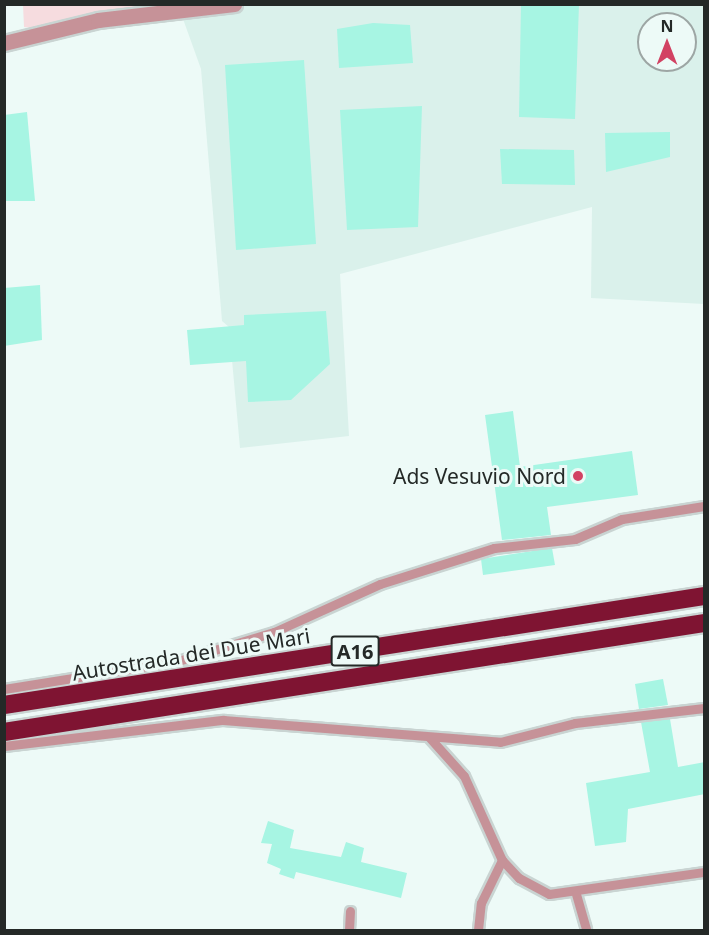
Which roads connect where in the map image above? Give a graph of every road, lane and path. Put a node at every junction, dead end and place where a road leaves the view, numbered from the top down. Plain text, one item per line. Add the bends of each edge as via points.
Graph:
1 (234, 4) edge
2 (4, 43) edge
3 (705, 506) edge
4 (705, 596) edge
5 (705, 623) edge
6 (4, 689) edge
7 (4, 705) edge
8 (705, 708) edge
9 (4, 732) edge
10 (429, 737) junction
11 (4, 746) edge
12 (502, 860) junction
13 (705, 872) edge
14 (576, 894) junction
15 (471, 902) dead end
16 (482, 903) junction
17 (350, 911) dead end
18 (349, 930) edge
19 (478, 930) edge
20 (586, 930) edge

1 - 2 street via 98,20
3 - 6 lane via 622,519 575,539 494,548 383,583 274,632 178,661
4 - 7 highway, Autostrada dei Due Mari / A16
5 - 9 highway, A16
8 - 10 lane via 575,723 500,742
10 - 11 lane via 223,720
10 - 12 lane via 464,776
12 - 14 lane via 519,878 549,894
12 - 16 lane
13 - 14 lane
14 - 20 lane
15 - 16 lane
16 - 19 lane
17 - 18 lane

